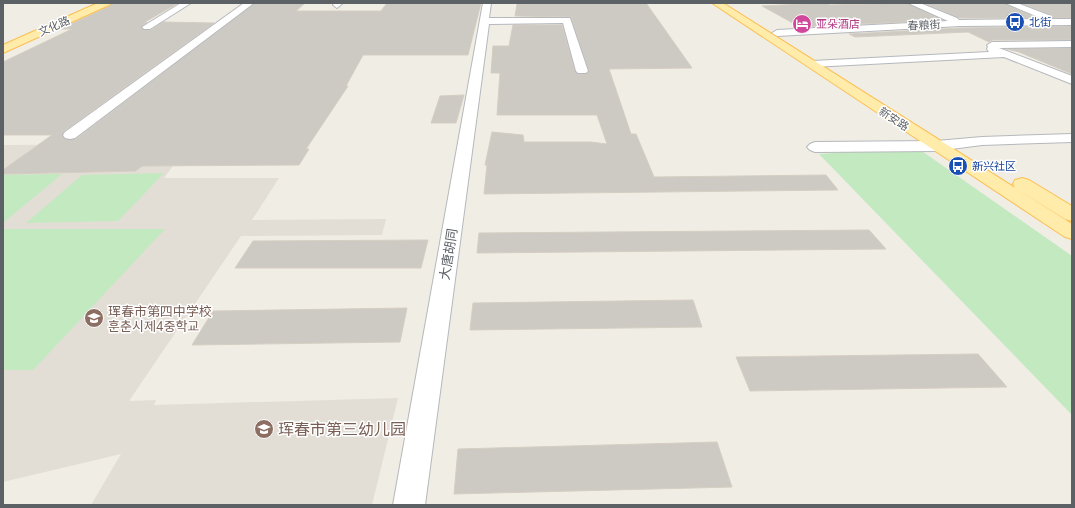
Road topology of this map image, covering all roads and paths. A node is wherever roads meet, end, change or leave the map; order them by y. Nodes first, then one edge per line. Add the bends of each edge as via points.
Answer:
1 (94, 3) edge
2 (106, 3) edge
3 (188, 3) edge
4 (250, 3) edge
5 (717, 3) edge
6 (728, 3) edge
7 (912, 3) edge
8 (1009, 3) edge
9 (486, 12) edge
10 (1059, 22) junction
11 (1072, 22) edge
12 (960, 23) junction
13 (147, 27) dead end
14 (777, 33) junction
15 (3, 43) edge
16 (1072, 44) edge
17 (3, 49) edge
18 (1005, 54) junction
19 (828, 63) junction
20 (812, 64) junction
21 (582, 71) dead end
22 (1072, 80) edge
23 (70, 135) dead end
24 (1072, 138) edge
25 (958, 143) junction
26 (936, 146) junction
27 (815, 147) dead end
28 (1072, 215) edge
29 (1072, 233) edge
30 (409, 505) edge

1 - 15 main road, 文化路
2 - 17 main road, 文化路
3 - 13 street
4 - 23 street
5 - 20 main road, 新安路
6 - 14 main road, 新安路
7 - 12 street
8 - 10 street
9 - 21 street via 567,20
9 - 30 street, 大唐胡同
10 - 11 street, 春粮街
10 - 12 street, 春粮街
12 - 14 street, 春粮街
14 - 19 main road, 新安路
16 - 18 street via 981,45
18 - 19 street
18 - 22 street
19 - 20 street
19 - 25 main road, 新安路
20 - 26 main road, 新安路
24 - 25 street
25 - 26 street
25 - 28 main road, 新安路
26 - 27 street
26 - 29 main road, 新安路

